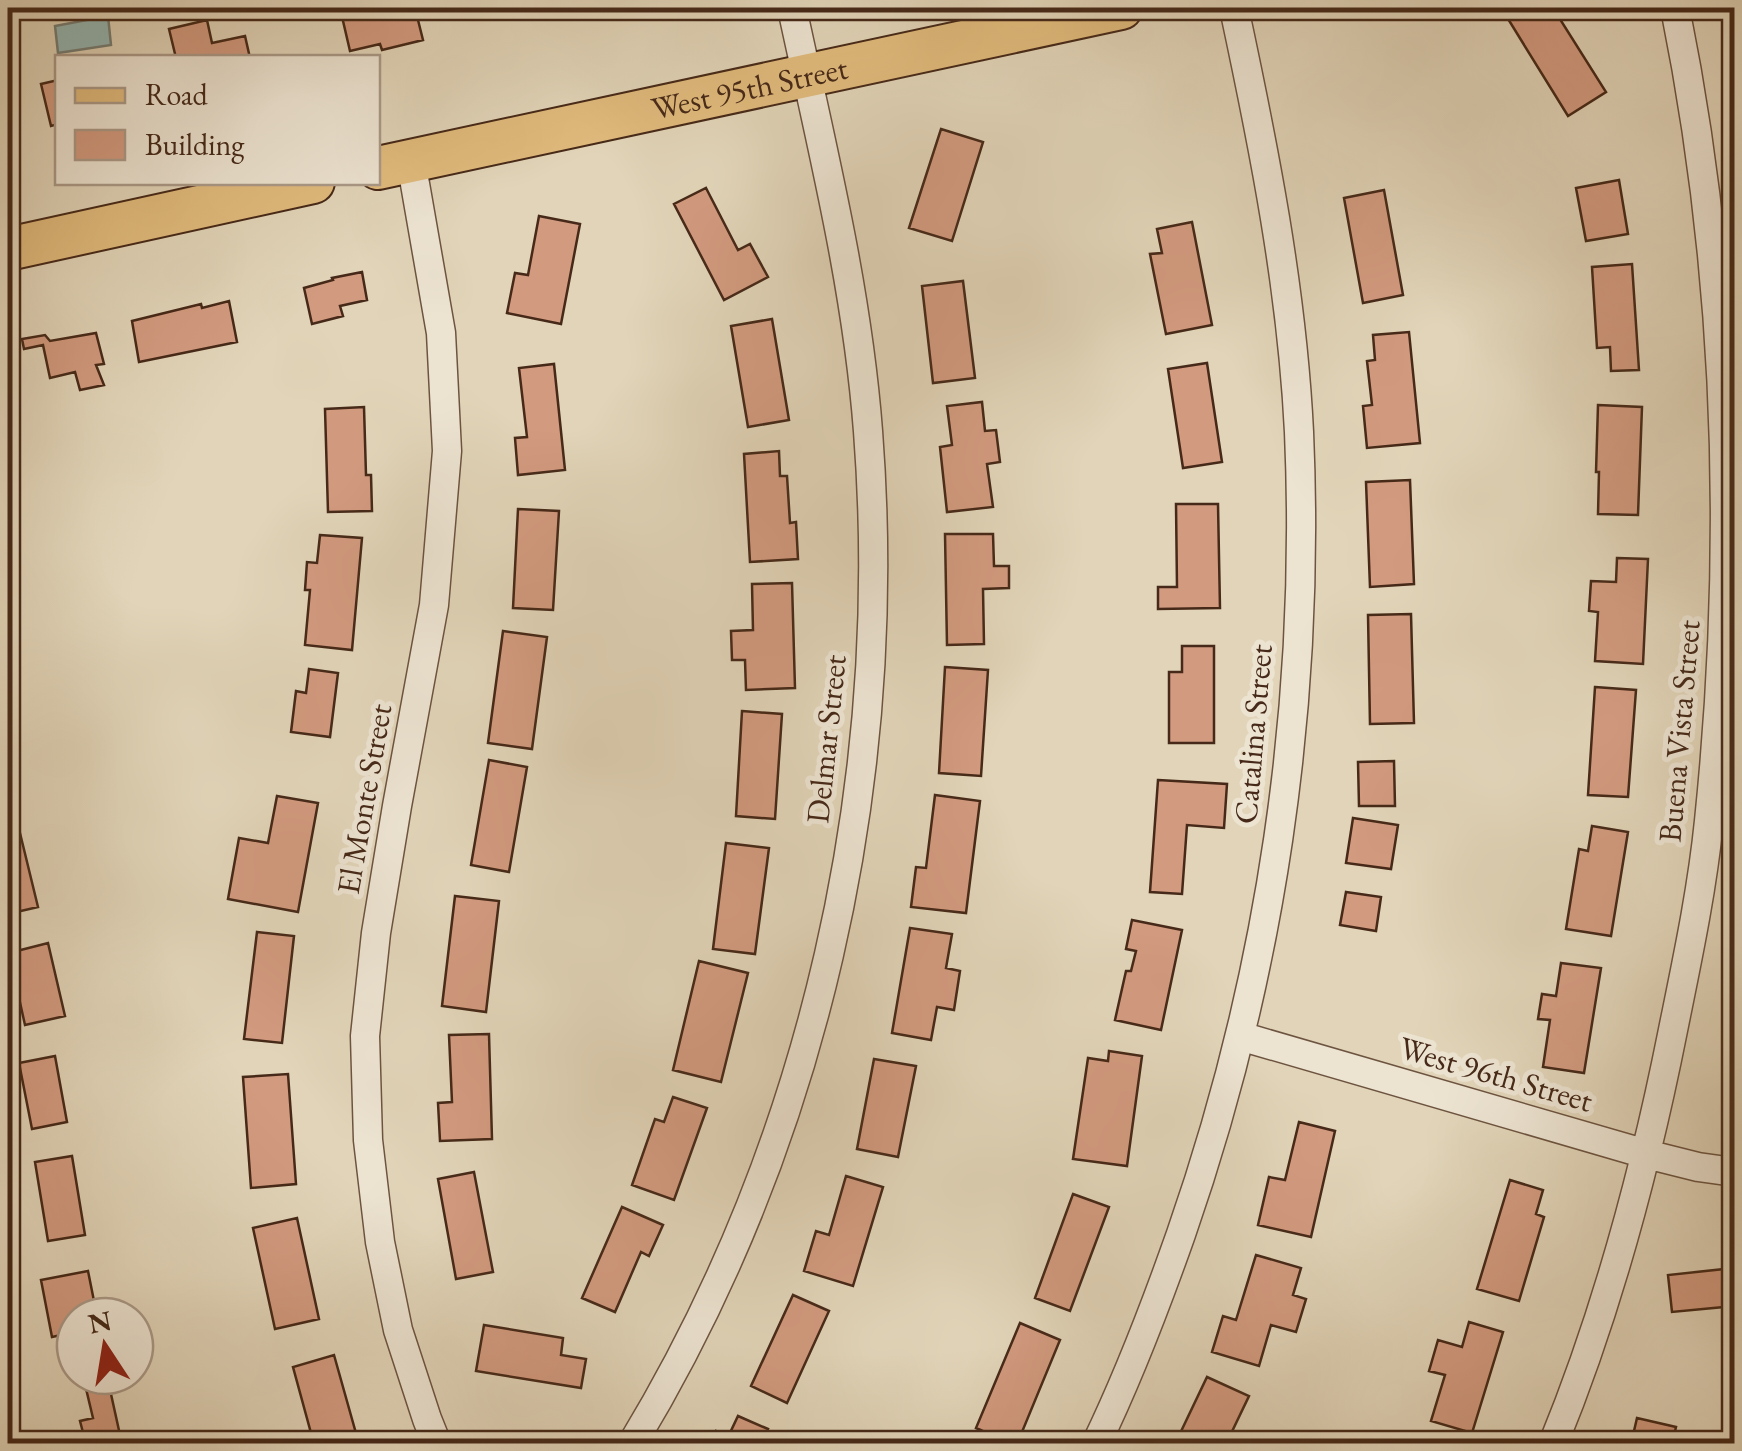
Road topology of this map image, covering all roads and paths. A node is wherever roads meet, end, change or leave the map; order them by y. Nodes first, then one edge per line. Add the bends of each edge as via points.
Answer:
1 (792, 8) edge
2 (1121, 8) edge
3 (1234, 8) edge
4 (1675, 8) edge
5 (806, 75) junction
6 (394, 165) edge
7 (299, 185) edge
8 (8, 249) edge
9 (1728, 658) edge
10 (1240, 1036) junction
11 (1646, 1154) junction
12 (1734, 1172) edge
13 (437, 1444) edge
14 (632, 1444) edge
15 (1096, 1444) edge
16 (1553, 1444) edge

1 - 5 street, Delmar Street
2 - 5 main road, West 95th Street
3 - 10 street, Catalina Street via 1287,298 1299,430 1301,569 1282,826
4 - 9 street, Buena Vista Street via 1712,248 1726,473
5 - 6 main road, West 95th Street
5 - 14 street, Delmar Street via 842,238 868,431 874,584 860,788 812,1029 768,1159 719,1281
6 - 13 street, El Monte Street via 442,333 447,451 434,606 376,934 365,1036 368,1140 398,1330
7 - 8 main road
9 - 11 street, Buena Vista Street via 1694,927
10 - 11 street, West 96th Street
10 - 15 street, Catalina Street via 1160,1294
11 - 12 street, West 96th Street
11 - 16 street, Buena Vista Street via 1606,1297

